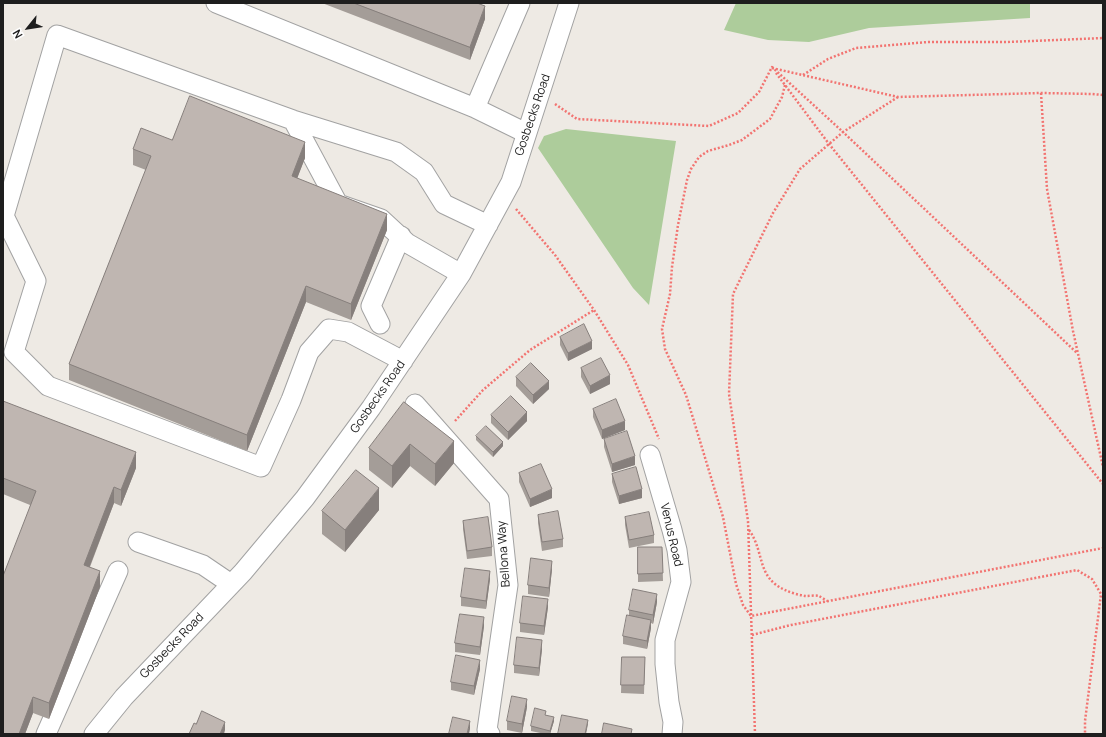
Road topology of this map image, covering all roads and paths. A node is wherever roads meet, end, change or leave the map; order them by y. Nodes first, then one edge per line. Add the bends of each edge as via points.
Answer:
1 (216, 3) edge
2 (520, 3) edge
3 (569, 3) edge
4 (1103, 38) edge
5 (772, 68) junction
6 (803, 75) junction
7 (785, 85) junction
8 (1041, 93) junction
9 (540, 94) junction
10 (1103, 95) edge
11 (898, 97) junction
12 (476, 108) junction
13 (294, 120) junction
14 (843, 132) junction
15 (526, 133) junction
16 (830, 144) junction
17 (501, 201) junction
18 (488, 225) junction
19 (401, 236) junction
20 (462, 274) junction
21 (594, 310) junction
22 (380, 324) dead end
23 (1078, 353) junction
24 (403, 361) junction
25 (415, 404) dead end
26 (441, 434) junction
27 (650, 456) joint
28 (1103, 467) edge
29 (1103, 484) edge
30 (749, 530) junction
31 (138, 542) dead end
32 (1103, 548) edge
33 (118, 571) dead end
34 (231, 584) junction
35 (828, 601) junction
36 (752, 616) junction
37 (752, 635) junction
38 (46, 734) edge
39 (94, 734) edge
40 (490, 734) edge
41 (672, 734) edge
42 (755, 734) edge
43 (1085, 734) edge

1 - 12 street
2 - 12 street
3 - 9 street, Gosbecks Road
4 - 6 path via 928,42 856,48 828,59
5 - 6 path
5 - 7 path
5 - 9 path via 759,92 738,114 709,126 577,119
5 - 14 path
6 - 11 path
7 - 16 path
7 - 36 path via 782,97 770,119 742,140 708,151 699,157 691,169 678,225 670,294 662,329 665,350 686,395 723,517 736,584 743,605
8 - 10 path
8 - 11 path
8 - 23 path via 1047,189
9 - 15 street, Gosbecks Road
11 - 14 path
12 - 15 street
13 - 18 street via 396,152 424,172 444,204
13 - 19 street via 338,204 381,219
13 - 24 street via 57,35 4,216 36,281 14,352 48,386 261,467 309,352 329,329 348,332
14 - 16 path
14 - 23 path
15 - 17 street, Gosbecks Road via 511,182
16 - 29 path
16 - 30 path via 800,169 773,213 732,294 729,394
17 - 18 street, Gosbecks Road
17 - 21 path via 516,208 522,215 555,255
18 - 20 street, Gosbecks Road
19 - 20 street via 407,243
19 - 22 street via 371,306
20 - 24 street, Gosbecks Road
21 - 26 path via 530,350 484,390
21 - 27 path via 628,365 659,438
23 - 28 path
24 - 34 street, Gosbecks Road via 372,408 305,498
25 - 26 street, Bellona Way
26 - 40 street, Bellona Way via 499,499 508,585 486,730
27 - 41 street, Venus Road via 677,550 681,582 665,640
30 - 35 path via 756,540 767,577 776,586 804,596 819,596
30 - 36 path
31 - 34 street via 203,565
32 - 35 path
33 - 38 street
34 - 39 street, Gosbecks Road via 129,691
35 - 36 path
36 - 37 path
37 - 42 path
37 - 43 path via 791,624 1077,570 1092,579 1102,594

